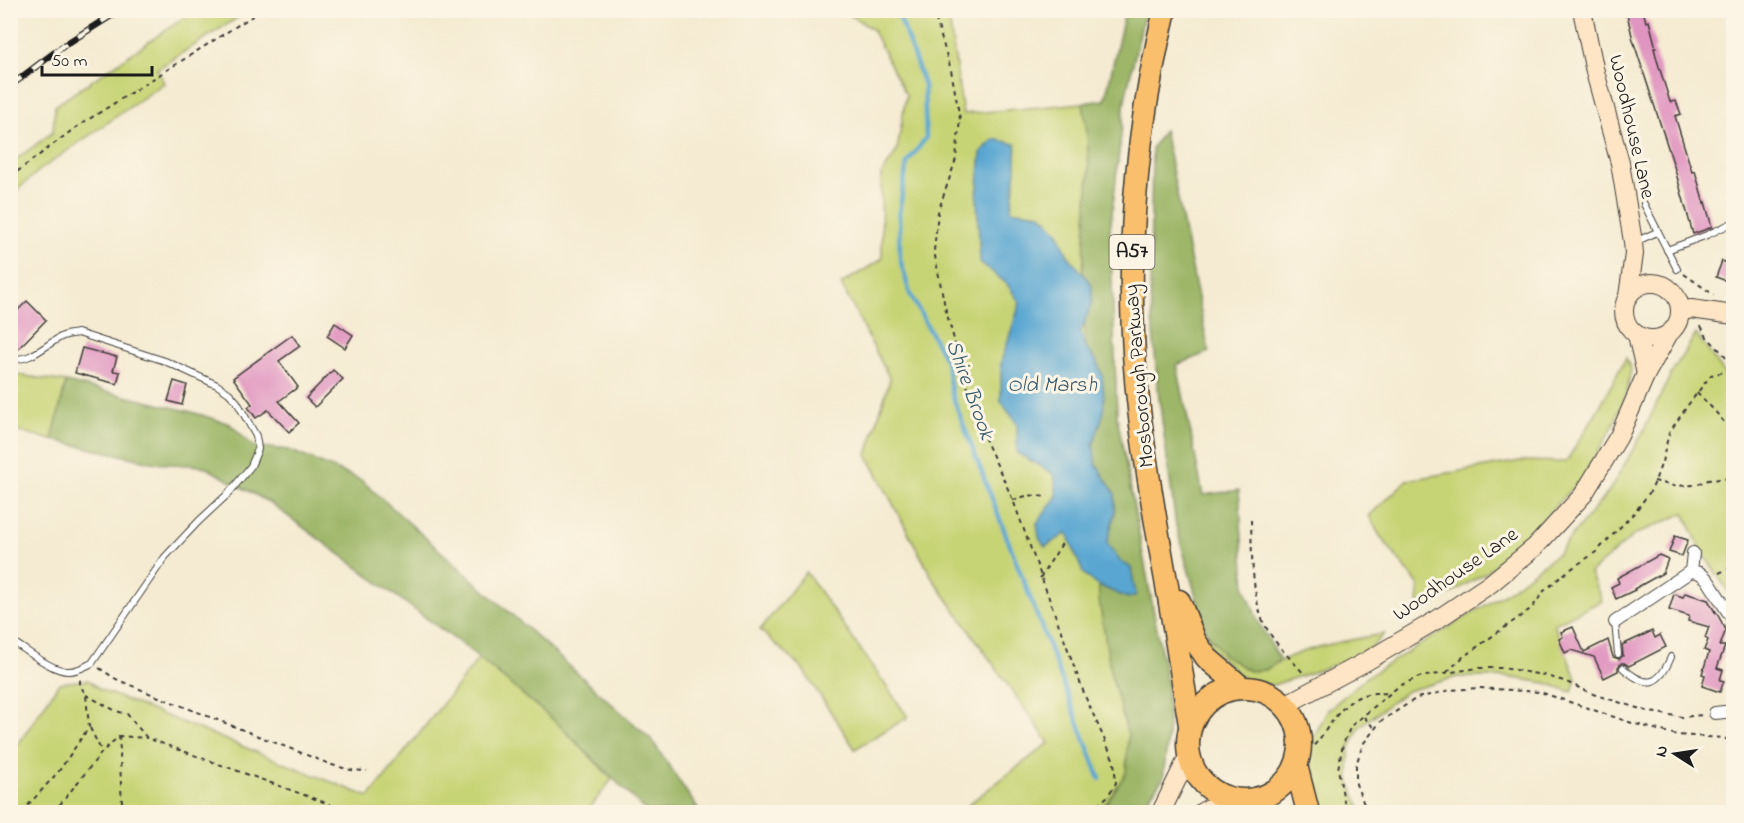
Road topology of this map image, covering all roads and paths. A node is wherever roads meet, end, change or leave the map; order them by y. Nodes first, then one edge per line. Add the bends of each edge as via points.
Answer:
1 (16, 10) edge
2 (262, 10) edge
3 (933, 10) edge
4 (1165, 10) edge
5 (1582, 10) edge
6 (10, 18) edge
7 (10, 177) edge
8 (1644, 204) dead end
9 (1734, 222) edge
10 (1657, 232) junction
11 (1634, 248) junction
12 (1667, 250) junction
13 (1677, 269) joint
14 (1651, 283) junction
15 (1628, 296) junction
16 (1717, 297) dead end
17 (1685, 311) junction
18 (1734, 315) edge
19 (1637, 335) junction
20 (1668, 335) junction
21 (10, 357) edge
22 (1734, 365) edge
23 (1734, 370) edge
24 (1646, 374) junction
25 (1697, 392) junction
26 (1734, 445) edge
27 (1733, 476) edge
28 (1654, 482) junction
29 (1047, 497) dead end
30 (1013, 500) junction
31 (1251, 520) dead end
32 (1734, 537) edge
33 (1063, 542) dead end
34 (1693, 553) dead end
35 (1734, 559) edge
36 (1163, 564) junction
37 (1691, 571) junction
38 (1041, 578) junction
39 (1707, 579) junction
40 (1734, 621) edge
41 (1615, 622) joint
42 (10, 640) edge
43 (1618, 654) dead end
44 (1671, 657) dead end
45 (92, 663) junction
46 (1623, 668) dead end
47 (79, 670) junction
48 (1447, 672) junction
49 (1241, 687) junction
50 (1317, 688) junction
51 (1390, 693) junction
52 (86, 695) junction
53 (1285, 705) junction
54 (1734, 711) edge
55 (1715, 713) joint
56 (1363, 717) junction
57 (1190, 725) junction
58 (89, 727) junction
59 (1374, 728) junction
60 (119, 736) junction
61 (147, 738) junction
62 (1734, 738) edge
63 (1731, 742) junction
64 (102, 752) junction
65 (1188, 757) junction
66 (1297, 763) junction
67 (367, 771) dead end
68 (1734, 771) edge
69 (1242, 804) edge
70 (22, 813) edge
71 (54, 813) edge
72 (123, 813) edge
73 (333, 813) edge
74 (350, 813) edge
75 (386, 813) edge
76 (1088, 813) edge
77 (1161, 813) edge
78 (1202, 813) edge
79 (1308, 813) edge
80 (1346, 813) edge
81 (1367, 813) edge

1 - 6 path
2 - 7 path via 75,128
3 - 30 path via 951,70 960,119 956,159 939,212 934,251 965,379 986,441
4 - 36 highway, Mosborough Parkway / A57 via 1141,132 1132,263 1140,416
5 - 11 street, Woodhouse Lane via 1620,163
8 - 10 lane
9 - 12 lane
10 - 11 lane
10 - 12 lane
11 - 14 street, Woodhouse Lane
11 - 15 street, Woodhouse Lane
12 - 13 lane
13 - 16 path
14 - 15 street via 1643,284
14 - 17 street via 1668,288
15 - 19 street via 1626,319
17 - 18 street
17 - 20 street
17 - 22 path
19 - 20 street via 1651,339
19 - 24 street
20 - 24 street, Woodhouse Lane
21 - 45 lane via 21,360 65,335 78,333 125,347 165,361 229,393 256,436 258,449 251,466 165,557
23 - 25 path via 1711,375
24 - 50 street, Woodhouse Lane via 1619,436 1583,495 1535,548 1438,619
25 - 26 path via 1721,417
25 - 28 path via 1669,434
27 - 28 path via 1695,485
27 - 32 path
28 - 48 path via 1635,512 1596,552 1544,591 1532,608
29 - 30 path via 1029,495
30 - 38 path
31 - 50 path via 1253,576 1266,628
33 - 38 path
34 - 37 street
35 - 39 path via 1728,569
36 - 49 highway, Mosborough Parkway / A57 via 1195,641 1207,658
36 - 57 highway, Mosborough Parkway / A57
37 - 39 street
37 - 41 street
38 - 76 path via 1114,761 1116,783
39 - 40 street
41 - 43 lane
42 - 47 lane via 54,667 67,672
44 - 46 lane via 1662,676 1654,681 1634,678
45 - 47 lane
45 - 67 path via 116,679 332,765
47 - 52 path via 80,685
48 - 51 path via 1419,677
48 - 55 path via 1503,668 1544,675 1654,713 1682,717
49 - 53 highway via 1260,690
49 - 57 highway via 1212,697
50 - 53 street, Woodhouse Lane
51 - 56 path
51 - 66 path via 1367,694 1345,705
52 - 58 path
52 - 61 path via 127,714
53 - 66 highway via 1297,724
54 - 55 street
56 - 59 path
56 - 80 path via 1351,726 1338,769
57 - 65 highway
58 - 64 path
58 - 70 path via 59,771
59 - 63 path via 1417,698 1451,690 1488,688 1540,692 1677,735 1724,738
59 - 81 path via 1356,765 1356,784
60 - 61 path
60 - 64 path
60 - 72 path
61 - 73 path via 329,804
62 - 63 path
63 - 68 path
64 - 71 path
65 - 69 highway via 1204,784
65 - 77 street
66 - 69 highway via 1286,782 1271,794
66 - 79 highway
69 - 78 street
74 - 75 path via 368,807

